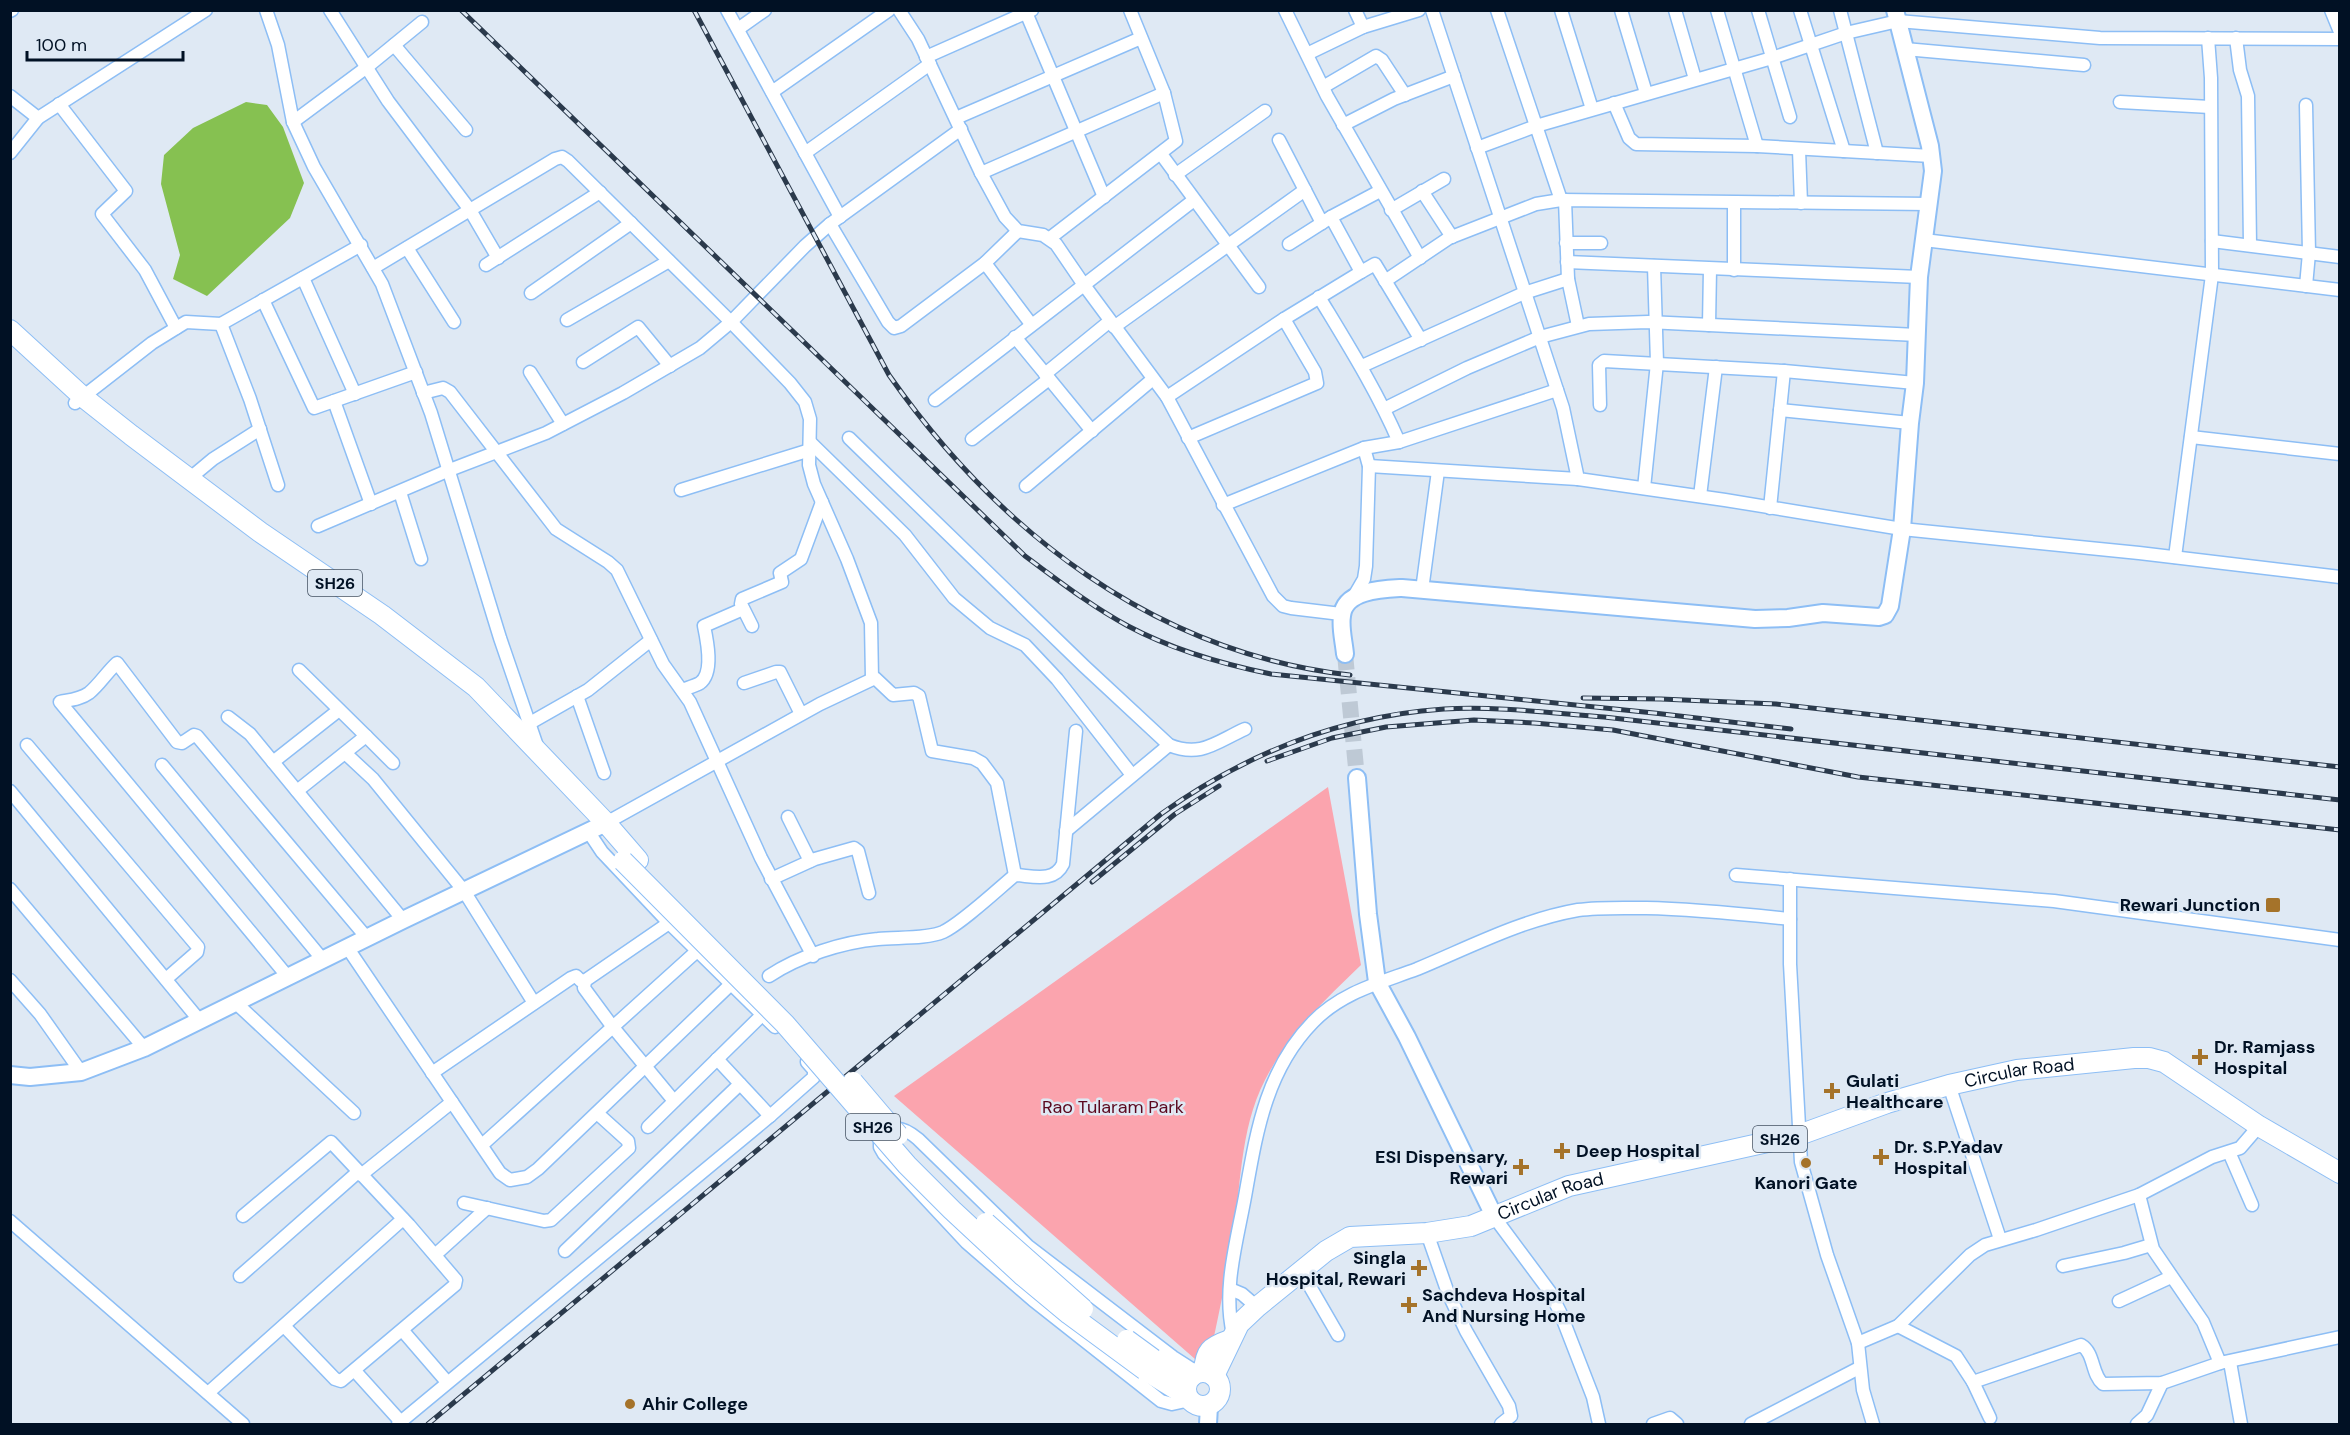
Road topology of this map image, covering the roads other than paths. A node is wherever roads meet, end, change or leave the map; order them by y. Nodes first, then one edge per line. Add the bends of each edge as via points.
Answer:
1 (206, 10) edge
2 (266, 10) edge
3 (330, 10) edge
4 (728, 10) edge
5 (765, 10) edge
6 (889, 10) edge
7 (899, 10) edge
8 (1130, 10) edge
9 (1285, 10) edge
10 (1355, 10) edge
11 (1419, 10) edge
12 (1432, 10) edge
13 (1497, 10) edge
14 (1561, 10) edge
15 (1621, 10) edge
16 (1675, 10) edge
17 (1717, 10) edge
18 (1758, 10) edge
19 (1800, 10) edge
20 (1840, 10) edge
21 (2331, 10) edge
22 (1027, 11) edge
23 (1896, 16) edge
24 (422, 22) dead end
25 (1363, 27) junction
26 (738, 29) junction
27 (1846, 33) junction
28 (2340, 33) edge
29 (1141, 38) junction
30 (2208, 38) junction
31 (2236, 38) junction
32 (2340, 39) edge
33 (394, 45) junction
34 (1811, 46) junction
35 (1905, 49) junction
36 (1307, 54) junction
37 (1772, 58) junction
38 (928, 61) junction
39 (2084, 65) dead end
40 (367, 67) junction
41 (1733, 68) junction
42 (1054, 75) junction
43 (1454, 76) junction
44 (1695, 79) junction
45 (1323, 87) junction
46 (772, 92) junction
47 (1164, 93) junction
48 (1646, 93) junction
49 (1405, 95) junction
50 (10, 96) edge
51 (2120, 102) dead end
52 (1614, 103) junction
53 (59, 104) junction
54 (2306, 105) dead end
55 (2210, 107) junction
56 (1592, 109) junction
57 (1265, 111) dead end
58 (1790, 117) dead end
59 (38, 118) junction
60 (293, 122) junction
61 (958, 124) junction
62 (1343, 125) junction
63 (1536, 126) junction
64 (466, 130) dead end
65 (1077, 130) junction
66 (1279, 140) dead end
67 (1757, 146) junction
68 (1477, 148) junction
69 (1799, 150) junction
70 (1844, 151) junction
71 (10, 153) edge
72 (805, 153) junction
73 (1877, 153) junction
74 (1161, 154) junction
75 (1931, 156) junction
76 (981, 173) junction
77 (1175, 175) junction
78 (1444, 178) dead end
79 (1305, 190) junction
80 (1380, 191) junction
81 (1422, 191) junction
82 (600, 192) junction
83 (1104, 197) junction
84 (1194, 200) junction
85 (1563, 200) junction
86 (1734, 203) junction
87 (1801, 203) junction
88 (1929, 204) junction
89 (470, 210) junction
90 (1391, 210) junction
91 (1500, 218) junction
92 (1327, 220) junction
93 (835, 221) junction
94 (632, 223) junction
95 (1018, 231) junction
96 (1452, 237) junction
97 (1050, 238) junction
98 (1924, 240) junction
99 (2212, 242) junction
100 (1566, 243) junction
101 (1601, 243) dead end
102 (1227, 244) junction
103 (1289, 244) dead end
104 (361, 245) junction
105 (2250, 245) junction
106 (407, 248) junction
107 (2309, 253) junction
108 (2340, 257) edge
109 (498, 258) junction
110 (1419, 258) junction
111 (669, 261) junction
112 (1567, 262) junction
113 (985, 263) junction
114 (486, 266) dead end
115 (1654, 267) junction
116 (374, 268) junction
117 (1710, 268) junction
118 (1734, 270) junction
119 (1361, 272) junction
120 (2212, 275) junction
121 (1919, 277) junction
122 (303, 278) junction
123 (1568, 279) junction
124 (1385, 281) junction
125 (1084, 285) junction
126 (2306, 286) junction
127 (1259, 287) dead end
128 (2340, 290) edge
129 (531, 293) dead end
130 (1524, 293) junction
131 (1319, 297) junction
132 (263, 300) junction
133 (1284, 319) junction
134 (567, 320) dead end
135 (454, 322) dead end
136 (731, 322) junction
137 (1657, 322) junction
138 (221, 324) junction
139 (1031, 324) junction
140 (1112, 324) junction
141 (1709, 325) junction
142 (1578, 326) junction
143 (176, 328) junction
144 (10, 330) edge
145 (1917, 335) junction
146 (1015, 337) junction
147 (1540, 337) junction
148 (1421, 340) junction
149 (10, 345) edge
150 (583, 362) dead end
151 (1657, 363) junction
152 (670, 366) junction
153 (1362, 366) junction
154 (1716, 367) junction
155 (1784, 371) junction
156 (416, 372) junction
157 (530, 372) dead end
158 (1047, 376) junction
159 (1153, 379) junction
160 (1915, 383) junction
161 (1557, 390) junction
162 (423, 393) junction
163 (355, 394) junction
164 (1167, 397) junction
165 (79, 400) junction
166 (935, 400) dead end
167 (334, 401) junction
168 (1600, 405) dead end
169 (1384, 409) junction
170 (1780, 410) junction
171 (1910, 423) junction
172 (563, 424) junction
173 (260, 429) junction
174 (1092, 431) junction
175 (2191, 437) junction
176 (849, 438) dead end
177 (1188, 438) junction
178 (972, 439) dead end
179 (1399, 442) junction
180 (810, 446) junction
181 (1364, 448) junction
182 (496, 452) junction
183 (2340, 454) edge
184 (1369, 466) junction
185 (447, 471) junction
186 (1438, 471) junction
187 (189, 479) junction
188 (1578, 479) junction
189 (278, 485) dead end
190 (1026, 486) dead end
191 (1644, 488) junction
192 (681, 490) dead end
193 (400, 492) junction
194 (1700, 496) junction
195 (822, 502) junction
196 (371, 504) junction
197 (1223, 505) junction
198 (1770, 508) junction
199 (318, 526) dead end
200 (1902, 529) junction
201 (2175, 557) junction
202 (421, 559) dead end
203 (2340, 577) edge
204 (1422, 590) junction
205 (1353, 598) junction
206 (743, 609) junction
207 (1341, 614) junction
208 (752, 626) dead end
209 (651, 640) junction
210 (1345, 654) tunnel mouth
211 (298, 670) dead end
212 (872, 679) junction
213 (744, 683) dead end
214 (682, 690) junction
215 (577, 696) junction
216 (339, 710) junction
217 (801, 714) junction
218 (228, 717) dead end
219 (530, 723) junction
220 (1245, 729) dead end
221 (1076, 730) dead end
222 (366, 736) junction
223 (1169, 744) junction
224 (27, 745) dead end
225 (345, 753) junction
226 (540, 753) junction
227 (716, 760) junction
228 (273, 762) junction
229 (393, 763) dead end
230 (162, 765) dead end
231 (604, 774) dead end
232 (547, 775) junction
233 (1132, 775) junction
234 (1356, 778) tunnel mouth
235 (10, 791) edge
236 (297, 791) junction
237 (788, 817) dead end
238 (596, 827) junction
239 (1066, 831) junction
240 (810, 861) junction
241 (1015, 875) junction
242 (1736, 875) dead end
243 (771, 879) junction
244 (1790, 879) junction
245 (10, 890) edge
246 (464, 891) junction
247 (869, 893) dead end
248 (1790, 919) junction
249 (403, 920) junction
250 (669, 923) junction
251 (367, 938) junction
252 (2340, 940) edge
253 (348, 947) junction
254 (697, 951) junction
255 (813, 956) junction
256 (323, 960) junction
257 (770, 976) dead end
258 (288, 977) junction
259 (166, 979) junction
260 (10, 980) edge
261 (585, 981) junction
262 (1377, 982) junction
263 (731, 984) junction
264 (236, 1002) junction
265 (534, 1003) junction
266 (762, 1015) junction
267 (200, 1021) junction
268 (612, 1026) junction
269 (144, 1048) junction
270 (717, 1059) junction
271 (645, 1068) junction
272 (81, 1072) junction
273 (432, 1073) junction
274 (10, 1075) edge
275 (740, 1084) junction
276 (1949, 1085) junction
277 (674, 1101) junction
278 (452, 1102) junction
279 (354, 1113) dead end
280 (597, 1113) junction
281 (770, 1116) junction
282 (2259, 1126) junction
283 (648, 1127) dead end
284 (1800, 1135) junction
285 (482, 1145) junction
286 (2229, 1152) junction
287 (359, 1173) junction
288 (2340, 1173) edge
289 (2139, 1195) junction
290 (464, 1203) dead end
291 (2252, 1205) dead end
292 (487, 1208) junction
293 (243, 1216) dead end
294 (1495, 1218) junction
295 (403, 1219) junction
296 (10, 1221) edge
297 (1426, 1233) junction
298 (2000, 1239) junction
299 (2151, 1245) junction
300 (565, 1251) dead end
301 (435, 1255) junction
302 (2063, 1266) dead end
303 (1301, 1271) junction
304 (240, 1276) dead end
305 (2171, 1277) junction
306 (1230, 1289) junction
307 (2119, 1301) dead end
308 (1257, 1307) junction
309 (284, 1326) junction
310 (1898, 1326) junction
311 (403, 1331) junction
312 (1338, 1335) dead end
313 (2340, 1336) edge
314 (1232, 1337) junction
315 (1858, 1343) junction
316 (2225, 1363) junction
317 (1859, 1368) junction
318 (355, 1371) junction
319 (447, 1382) junction
320 (1973, 1382) junction
321 (2162, 1383) junction
322 (208, 1393) junction
323 (1200, 1396) edge
324 (1990, 1418) dead end
325 (400, 1423) edge
326 (243, 1425) edge
327 (1501, 1425) edge
328 (1599, 1425) edge
329 (1653, 1425) edge
330 (1677, 1425) edge
331 (1751, 1425) edge
332 (1873, 1425) edge
333 (2137, 1425) edge
334 (2241, 1425) edge

1 - 53 street
2 - 60 street via 278,45
3 - 40 street
4 - 26 street
5 - 26 street
6 - 46 street
7 - 38 street
8 - 29 street
9 - 36 street
10 - 25 street
11 - 25 street
12 - 43 street
13 - 63 street
14 - 56 street
15 - 48 street
16 - 44 street
17 - 41 street
18 - 37 street
19 - 34 street
20 - 27 street
21 - 28 street
22 - 38 street
22 - 42 street
23 - 27 street
23 - 30 street via 2100,38
23 - 35 street
24 - 33 street
25 - 36 street
26 - 46 street
27 - 34 street
27 - 73 street
29 - 42 street
29 - 47 street
30 - 31 street
30 - 55 street
31 - 32 street
31 - 105 street via 2248,96
33 - 40 street
33 - 64 street
34 - 37 street
34 - 70 street
35 - 39 street
35 - 75 street
36 - 45 street
37 - 41 street
37 - 58 street
38 - 61 street
38 - 72 street
40 - 60 street
40 - 89 street
41 - 44 street
41 - 67 street
42 - 61 street
42 - 65 street
43 - 49 street
43 - 68 street
44 - 48 street
45 - 49 street via 1376,56
45 - 62 street
46 - 72 street
47 - 65 street
47 - 74 street via 1176,141
48 - 52 street
49 - 62 street
50 - 59 street
51 - 55 street
52 - 56 street
52 - 67 street via 1629,138 1636,144
53 - 59 street
53 - 143 street via 126,191 102,214 145,270
54 - 107 street
55 - 99 street
56 - 63 street
57 - 77 street
59 - 71 street
60 - 104 street via 314,167
61 - 76 street
61 - 93 street
62 - 80 street
63 - 68 street
63 - 85 street
65 - 76 street
65 - 83 street
66 - 79 street
67 - 69 street
68 - 91 street
69 - 70 street
69 - 87 street
70 - 73 street
72 - 93 street
73 - 75 street
74 - 77 street
74 - 83 street
75 - 88 street
76 - 95 street via 1005,217
77 - 84 street
78 - 81 street
79 - 92 street
79 - 102 street
80 - 90 street
80 - 92 street
81 - 90 street
81 - 96 street
82 - 89 street via 562,158
82 - 94 street
82 - 109 street
83 - 97 street
84 - 102 street
84 - 125 street
85 - 86 street
85 - 91 street via 1536,204
85 - 100 street
86 - 87 street
86 - 118 street
87 - 88 street
88 - 98 street
89 - 106 street
89 - 109 street
90 - 110 street
91 - 96 street
91 - 130 street
92 - 103 street
92 - 119 street
93 - 113 street via 894,328
93 - 136 street
94 - 111 street
94 - 129 street
95 - 97 street
95 - 113 street
96 - 110 street
97 - 125 street
98 - 120 street
98 - 121 street
99 - 105 street
99 - 120 street
100 - 101 street
100 - 112 street
102 - 127 street
102 - 140 street
104 - 116 street
104 - 122 street
105 - 107 street
106 - 116 street
106 - 135 street
107 - 108 street
107 - 126 street
109 - 114 street
110 - 124 street
111 - 134 street
111 - 136 street
112 - 115 street
112 - 123 street
113 - 139 street
115 - 117 street
115 - 137 street
116 - 156 street
117 - 118 street
117 - 141 street
118 - 121 street
119 - 124 street via 1375,264
119 - 131 street
120 - 126 street
120 - 175 street
121 - 145 street
122 - 132 street
122 - 163 street
123 - 130 street
123 - 142 street
124 - 148 street
125 - 139 street
125 - 140 street
126 - 128 street
130 - 147 street
130 - 148 street
131 - 133 street
131 - 153 street
132 - 138 street
132 - 167 street via 313,406
133 - 164 street
133 - 177 street via 1315,372 1317,383
136 - 152 street
136 - 180 street via 805,402 810,419
137 - 141 street
137 - 142 street
137 - 151 street
138 - 143 street via 186,322
138 - 173 street
139 - 146 street
140 - 158 street
140 - 159 street
141 - 145 street
142 - 147 street
143 - 165 street
144 - 165 main road, SH26
145 - 160 street
146 - 158 street
146 - 166 street
147 - 161 street
147 - 169 street
148 - 153 street
149 - 165 main road, SH26
150 - 152 street via 638,327
151 - 154 street
151 - 168 street via 1601,363
151 - 191 street
152 - 172 street
153 - 169 street
154 - 155 street
154 - 194 street
155 - 160 street
155 - 170 street
156 - 162 street
156 - 163 street
157 - 172 street
158 - 174 street
158 - 178 street
159 - 164 street
159 - 174 street
160 - 171 street
161 - 179 street
161 - 188 street
162 - 182 street via 443,388 450,392
162 - 185 street
163 - 167 street
164 - 177 street
165 - 187 main road, SH26
165 - 232 main road, SH26 via 129,448 467,693 498,720
167 - 196 street
169 - 179 street
170 - 171 street
170 - 198 street
171 - 200 street
172 - 182 street
173 - 187 street
173 - 189 street
174 - 190 street
175 - 183 street
175 - 201 street
176 - 223 street
177 - 197 street
179 - 181 street
180 - 192 street
180 - 195 street via 809,465
180 - 233 street via 905,535 954,598 990,628 1025,645 1057,679
181 - 184 street
181 - 197 street
182 - 185 street
182 - 209 street via 556,529 613,565
184 - 186 street
184 - 205 street via 1366,566 1364,579
185 - 193 street
185 - 219 street
186 - 188 street
186 - 204 street
187 - 226 main road, SH26 via 382,615 476,687
188 - 191 street
191 - 194 street
193 - 196 street
193 - 202 street
194 - 198 street
195 - 206 street via 799,562 782,571 780,584 744,597
195 - 212 street via 871,623
196 - 199 street
197 - 207 street via 1278,602 1291,608
198 - 200 street
200 - 201 street
200 - 204 street via 1890,606 1879,617 1829,613 1755,619
201 - 203 street
204 - 205 street via 1385,589
205 - 207 street
206 - 208 street
206 - 214 street via 704,626 709,651 706,675 702,682
207 - 210 street
209 - 214 street
209 - 215 street
211 - 216 street
212 - 217 street
212 - 241 street via 878,679 893,695 918,694 932,751 973,758 997,783
213 - 217 street via 780,672
214 - 227 street
215 - 219 street
215 - 231 street
216 - 222 street
216 - 228 street
217 - 227 street
218 - 228 street via 250,734
219 - 226 street
220 - 223 street via 1196,751 1184,751
221 - 239 street
222 - 225 street
222 - 229 street
223 - 233 street
224 - 259 street via 198,947
225 - 236 street
225 - 246 street via 373,779
226 - 232 street
226 - 238 main road, SH26
227 - 238 street
227 - 243 street
228 - 236 street
230 - 256 street
232 - 238 main road, SH26
233 - 239 street
234 - 262 street
235 - 259 street
236 - 249 street
237 - 240 street
238 - 246 street
238 - 250 street via 602,852
238 - 323 main road, SH26, bridge via 785,1024 907,1165 952,1210 1046,1295 1149,1364 1160,1381
239 - 241 street via 1063,864 1056,874
240 - 243 street
240 - 247 street via 856,849
241 - 255 street via 944,932 853,942
242 - 244 street
243 - 255 street
244 - 248 street
244 - 252 street via 2054,901
245 - 269 street
246 - 249 street
246 - 265 street
248 - 262 street via 1699,909 1579,910 1497,933
248 - 284 street
249 - 251 street
250 - 254 street
250 - 261 street
251 - 253 street
251 - 258 street via 197,736 177,742 117,663 91,692 60,702
253 - 256 street
253 - 273 street
254 - 263 street
254 - 268 street
255 - 257 street
256 - 258 street
258 - 264 street
259 - 267 street
260 - 272 street
261 - 265 street via 573,977
261 - 268 street via 584,988
262 - 294 street
262 - 306 street via 1340,999 1312,1022 1273,1082 1258,1124
263 - 266 street
263 - 271 street
264 - 267 street
264 - 279 street
265 - 273 street
266 - 270 street
266 - 281 street via 815,1074
267 - 269 street
268 - 271 street
268 - 285 street
269 - 272 street
270 - 275 street
270 - 277 street
271 - 277 street
271 - 280 street
272 - 274 street
273 - 278 street
275 - 281 street
275 - 300 street
276 - 282 main road, Circular Road / SH26 via 2017,1070 2149,1058 2177,1070
276 - 284 main road, Circular Road / SH26 via 1887,1102
276 - 298 street
277 - 283 street
278 - 285 street
278 - 287 street
280 - 285 street via 538,1169 519,1180 510,1180 500,1173
280 - 292 street via 628,1141 630,1148 555,1217 544,1221
281 - 319 street
282 - 286 street via 2240,1148
282 - 288 main road, Circular Road / SH26
284 - 294 main road, Circular Road / SH26 via 1594,1179
284 - 315 street via 1809,1193
286 - 289 street
286 - 291 street
287 - 293 street via 328,1142
287 - 295 street
287 - 304 street
289 - 298 street
289 - 299 street
290 - 292 street
292 - 301 street
294 - 297 main road, Circular Road / SH26
294 - 328 street via 1550,1292 1593,1396
295 - 301 street
295 - 309 street
296 - 322 street
297 - 303 main road, Circular Road / SH26 via 1350,1237
297 - 327 street via 1452,1303 1509,1406 1510,1416
298 - 310 street via 1970,1255
299 - 302 street
299 - 305 street
301 - 311 street via 456,1283
303 - 308 main road, Circular Road / SH26
303 - 312 street
305 - 307 street
305 - 316 street via 2203,1322
306 - 308 street
306 - 314 street
308 - 314 main road, Circular Road / SH26
309 - 318 street via 335,1379 341,1381
309 - 322 street
310 - 315 street
310 - 320 street via 1956,1356
311 - 318 street
311 - 319 street
313 - 316 street
314 - 323 main road, Circular Road via 1207,1354
315 - 317 street
316 - 321 street
316 - 334 street
317 - 331 street
317 - 332 street
318 - 325 street
319 - 325 street
320 - 321 street via 2081,1345 2087,1349 2103,1384
320 - 324 street
321 - 333 street via 2147,1415
322 - 326 street
323 - 323 street via 1172,1404 1161,1401 1006,1277 966,1242 884,1154 879,1140 885,1132 897,1128 913,1135 1028,1246 1173,1357
329 - 330 street via 1670,1418

